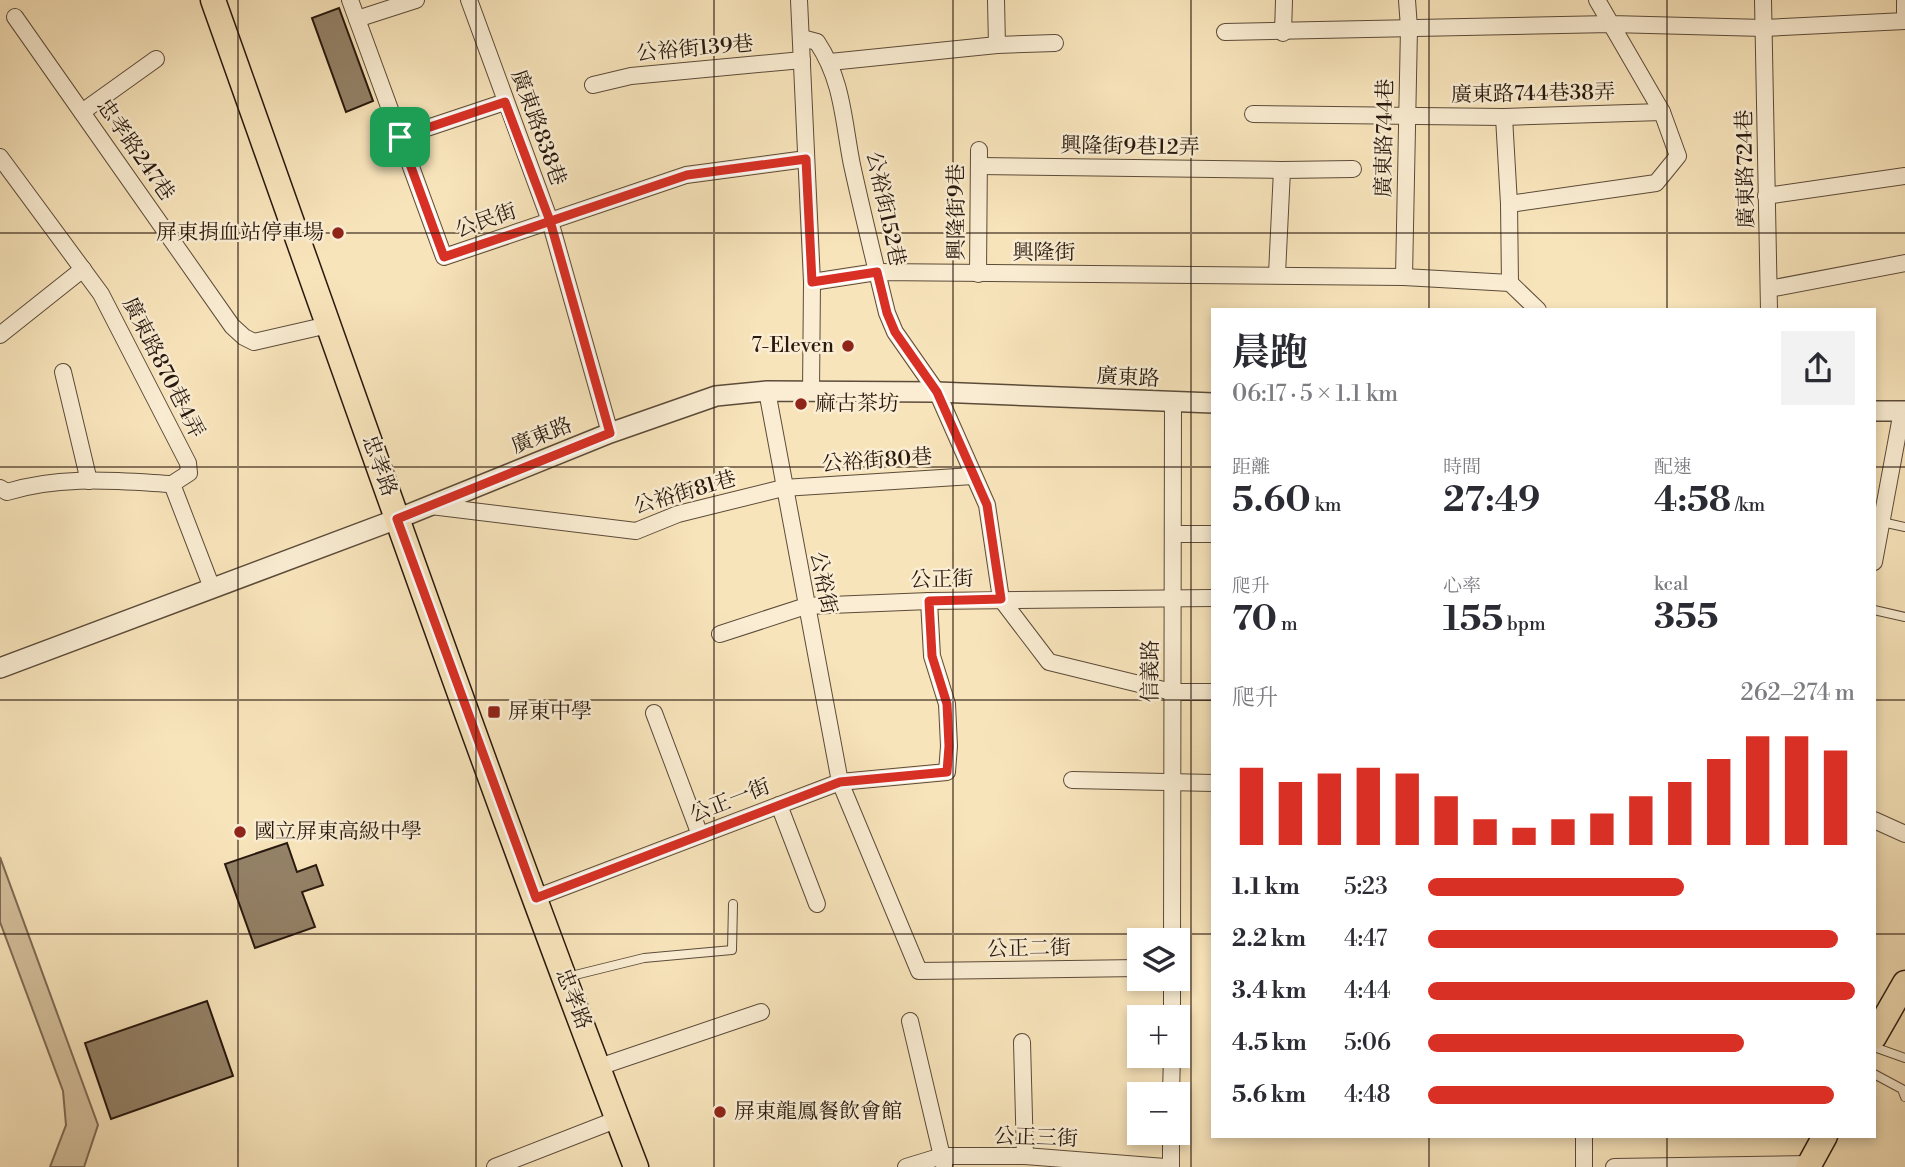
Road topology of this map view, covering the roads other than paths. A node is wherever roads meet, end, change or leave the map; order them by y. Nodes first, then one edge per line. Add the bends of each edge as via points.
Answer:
1 (213, 0) edge
2 (351, 0) edge
3 (416, 0) edge
4 (469, 0) edge
5 (799, 0) edge
6 (996, 0) edge
7 (1284, 0) edge
8 (1408, 0) edge
9 (1597, 0) edge
10 (1763, 0) edge
11 (1905, 2) edge
12 (15, 17) dead end
13 (357, 19) junction
14 (1905, 21) edge
15 (1611, 24) junction
16 (1409, 28) junction
17 (1764, 28) junction
18 (1225, 32) dead end
19 (1283, 33) junction
20 (802, 38) junction
21 (1055, 43) dead end
22 (997, 45) junction
23 (156, 59) dead end
24 (802, 60) junction
25 (830, 62) junction
26 (593, 85) dead end
27 (505, 102) junction
28 (82, 112) junction
29 (1662, 112) junction
30 (1253, 114) dead end
31 (1406, 117) junction
32 (1504, 117) junction
33 (400, 137) junction
34 (0, 157) edge
35 (979, 158) joint
36 (806, 159) junction
37 (1353, 169) dead end
38 (1282, 170) junction
39 (1905, 176) edge
40 (1766, 196) junction
41 (1510, 204) junction
42 (550, 221) junction
43 (1905, 263) edge
44 (83, 269) junction
45 (877, 272) junction
46 (978, 274) junction
47 (1278, 274) junction
48 (1404, 277) junction
49 (812, 282) junction
50 (1510, 283) junction
51 (1769, 289) junction
52 (1536, 308) edge
53 (1769, 308) edge
54 (328, 325) junction
55 (0, 335) edge
56 (63, 372) dead end
57 (767, 391) junction
58 (811, 391) junction
59 (937, 392) junction
60 (1173, 402) junction
61 (1211, 403) edge
62 (1876, 411) edge
63 (1904, 411) edge
64 (610, 433) junction
65 (972, 476) junction
66 (89, 481) junction
67 (172, 484) junction
68 (0, 488) edge
69 (783, 488) junction
70 (431, 506) junction
71 (397, 519) junction
72 (1882, 522) junction
73 (1905, 527) edge
74 (1172, 534) junction
75 (1211, 534) edge
76 (1876, 552) edge
77 (212, 588) junction
78 (1172, 597) junction
79 (1211, 598) edge
80 (1001, 599) junction
81 (929, 601) junction
82 (806, 606) junction
83 (1876, 610) edge
84 (1905, 617) edge
85 (720, 634) dead end
86 (0, 668) edge
87 (1172, 692) junction
88 (1211, 692) edge
89 (654, 713) dead end
90 (1072, 780) dead end
91 (840, 782) junction
92 (1173, 783) junction
93 (1211, 783) edge
94 (779, 805) junction
95 (1876, 821) edge
96 (1905, 834) edge
97 (700, 835) junction
98 (536, 898) junction
99 (733, 904) dead end
100 (817, 904) dead end
101 (1172, 928) edge
102 (1127, 968) edge
103 (919, 971) joint
104 (565, 978) junction
105 (1905, 983) edge
106 (761, 1012) dead end
107 (910, 1021) dead end
108 (1876, 1034) edge
109 (1022, 1042) dead end
110 (1876, 1048) edge
111 (1905, 1058) edge
112 (599, 1067) junction
113 (1876, 1075) edge
114 (1905, 1097) edge
115 (618, 1119) junction
116 (1584, 1138) edge
117 (1824, 1138) edge
118 (1171, 1145) edge
119 (1025, 1156) junction
120 (944, 1162) edge
121 (1809, 1166) edge
122 (495, 1167) edge
123 (636, 1167) edge
124 (906, 1167) edge
125 (1165, 1167) edge
126 (1171, 1167) edge
127 (1584, 1167) edge
128 (1614, 1167) edge

1 - 54 main road, 忠孝路
2 - 13 street, 公民街
3 - 13 street
4 - 27 street, 廣東路838巷
5 - 20 street
6 - 22 street
7 - 19 street
8 - 16 street, 廣東路744巷
9 - 15 street
10 - 17 street, 廣東路724巷
11 - 14 street
12 - 28 street, 忠孝路247巷
13 - 33 street, 公民街
14 - 17 street
15 - 16 street
15 - 17 street
15 - 29 street
16 - 19 street
16 - 31 street, 廣東路744巷
17 - 40 street, 廣東路724巷
18 - 19 street
20 - 24 street
20 - 25 street, 公裕街152巷 via 817,41
21 - 22 street
22 - 25 street
23 - 28 street
24 - 26 street, 公裕街139巷 via 631,76
24 - 36 street
25 - 45 street, 公裕街152巷
27 - 33 street
27 - 42 street, 廣東路838巷
28 - 54 street, 忠孝路247巷 via 244,337 254,342
29 - 32 street, 廣東路744巷38弄
29 - 41 street via 1678,156 1656,183
30 - 31 street, 廣東路744巷38弄
31 - 32 street, 廣東路744巷38弄
31 - 48 street, 廣東路744巷
32 - 41 street
33 - 42 street, 公民街 via 444,257
34 - 44 street, 廣東路870巷4弄
35 - 38 street, 興隆街9巷12弄
35 - 46 street, 興隆街9巷
36 - 42 street, 公民街 via 687,175
36 - 49 street
37 - 38 street, 興隆街9巷12弄
38 - 47 street
39 - 40 street
40 - 51 street, 廣東路724巷
41 - 50 street
42 - 64 street, 廣東路838巷
43 - 51 street
44 - 55 street
44 - 67 street, 廣東路870巷4弄 via 101,294 188,463 188,473
45 - 46 street, 興隆街
45 - 49 street, 興隆街
45 - 59 street, 公裕街152巷 via 895,332
46 - 47 street, 興隆街
47 - 48 street
48 - 50 street
49 - 58 street
50 - 52 street
51 - 53 street, 廣東路724巷
54 - 71 main road, 忠孝路
56 - 66 street
57 - 58 street, 廣東路
57 - 64 street, 廣東路 via 716,396
57 - 69 street, 公裕街
58 - 59 street, 廣東路
59 - 60 street, 廣東路
59 - 65 street, 公裕街152巷
60 - 61 street, 廣東路
60 - 74 street, 信義路
62 - 63 street
63 - 72 street
64 - 70 street, 廣東路
65 - 69 street, 公裕街80巷
65 - 80 street, 公裕街152巷 via 987,505
66 - 67 street
66 - 68 street via 42,483 7,492
67 - 77 street
69 - 70 street, 公裕街81巷 via 678,514 636,531
69 - 82 street, 公裕街
70 - 71 street, 廣東路
71 - 77 street, 廣東路
71 - 98 main road, 忠孝路
72 - 73 lane
72 - 76 street
74 - 75 street
74 - 78 street, 信義路
77 - 86 street, 廣東路
78 - 79 street, 公正街
78 - 80 street, 公正街
78 - 87 street, 信義路
80 - 81 street, 公正街
80 - 87 street via 1049,662
81 - 82 street, 公正街
81 - 91 street, 公正一街 via 932,656 947,704 947,772
82 - 85 street, 公正街
82 - 91 street, 公裕街
83 - 84 lane
87 - 88 street
87 - 92 street, 信義路
89 - 97 street
90 - 92 street
91 - 94 street, 公正一街
91 - 103 street, 公裕街
92 - 93 street
92 - 101 street, 信義路
94 - 97 street, 公正一街
94 - 100 street
95 - 96 street
97 - 98 street, 公正一街
98 - 104 main road, 忠孝路
99 - 104 lane via 732,950 644,958
102 - 103 street, 公正二街
104 - 112 main road, 忠孝路
105 - 108 main road
106 - 112 street
107 - 120 street
109 - 119 street
110 - 111 lane
112 - 115 main road, 忠孝路
113 - 114 lane via 1902,1089
115 - 122 street
115 - 123 main road, 忠孝路
116 - 127 street
117 - 121 main road
118 - 126 street
119 - 120 street, 公正三街
119 - 125 street, 公正三街
120 - 124 street, 公正三街
121 - 128 street

